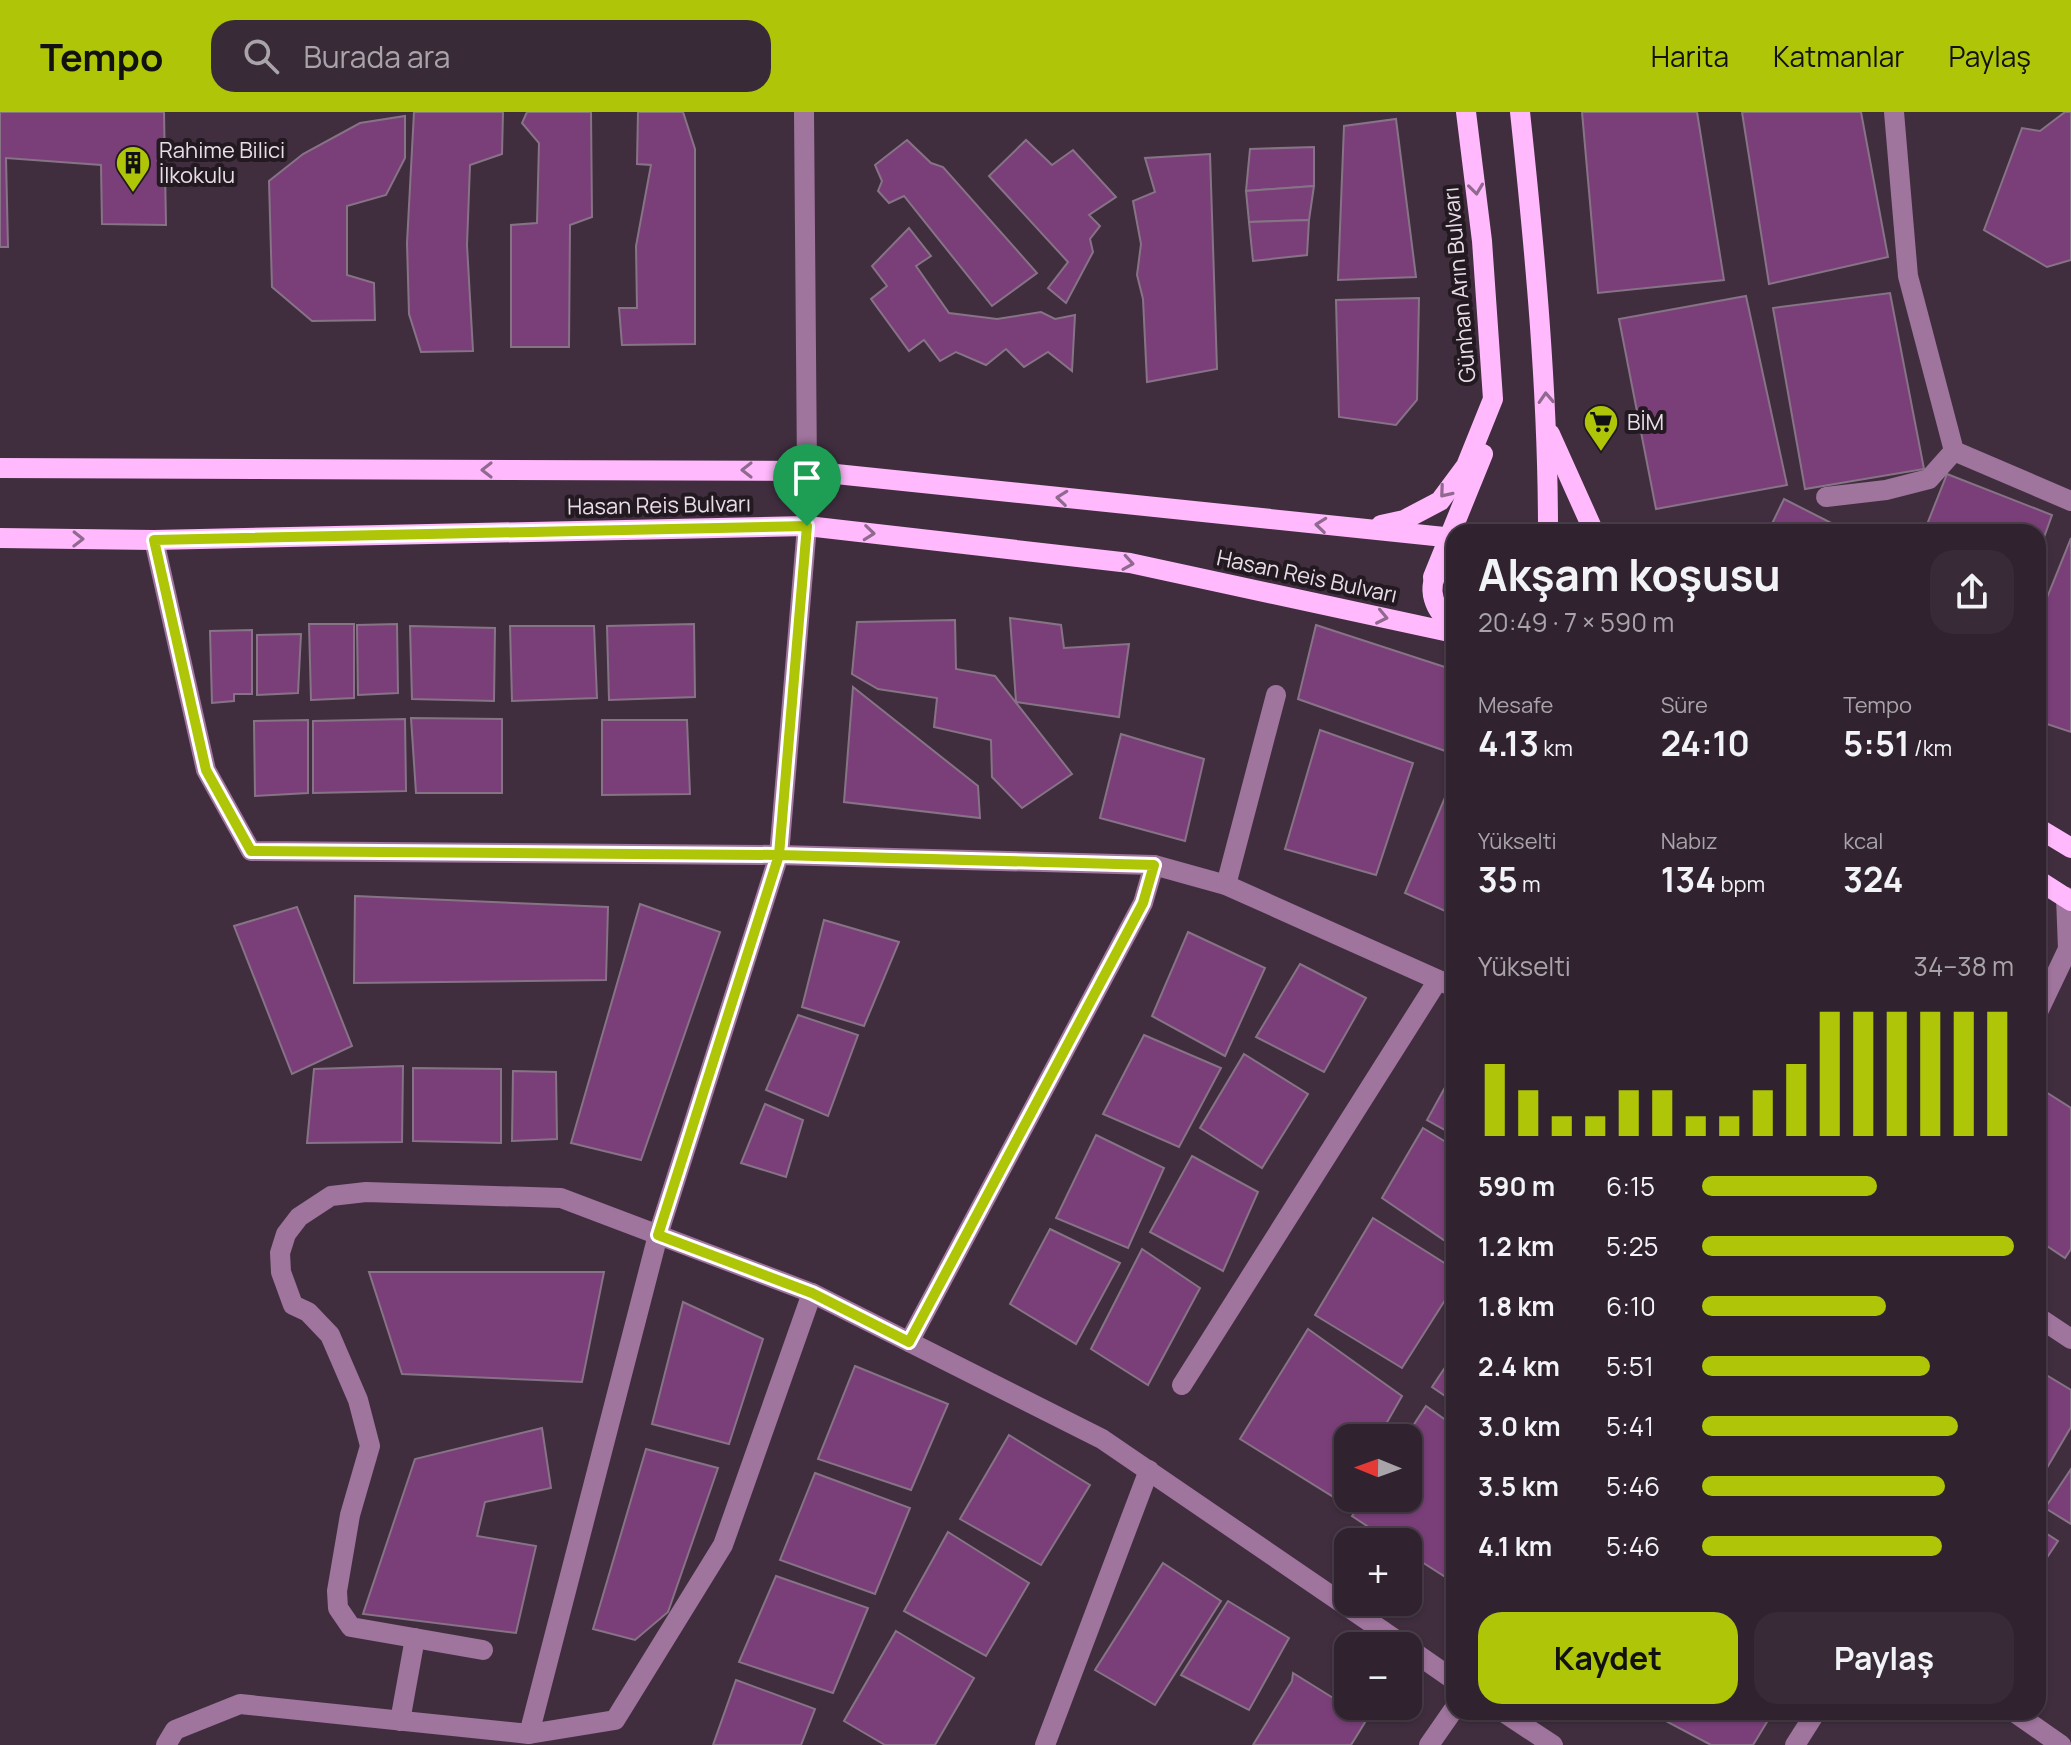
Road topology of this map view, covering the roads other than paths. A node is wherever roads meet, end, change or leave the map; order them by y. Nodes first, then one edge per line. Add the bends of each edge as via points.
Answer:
1 (804, 112) edge
2 (1466, 112) edge
3 (1520, 112) edge
4 (1894, 112) edge
5 (1493, 399) junction
6 (1548, 429) junction
7 (1954, 451) junction
8 (0, 468) edge
9 (807, 471) junction
10 (1826, 497) dead end
11 (2071, 501) edge
12 (1459, 524) edge
13 (1548, 524) edge
14 (1590, 524) edge
15 (807, 526) junction
16 (1362, 529) junction
17 (0, 538) edge
18 (154, 540) junction
19 (1446, 542) edge
20 (1446, 555) edge
21 (1446, 620) edge
22 (1446, 631) edge
23 (1276, 695) dead end
24 (2046, 833) edge
25 (2071, 848) edge
26 (779, 855) junction
27 (1154, 865) junction
28 (1226, 885) junction
29 (2046, 885) edge
30 (2068, 899) edge
31 (1446, 983) edge
32 (2046, 995) edge
33 (658, 1235) junction
34 (812, 1293) junction
35 (2046, 1322) edge
36 (2071, 1339) edge
37 (909, 1342) junction
38 (1182, 1385) dead end
39 (1149, 1470) junction
40 (1384, 1632) edge
41 (415, 1638) junction
42 (483, 1650) dead end
43 (1422, 1658) edge
44 (1446, 1674) edge
45 (1446, 1720) edge
46 (1515, 1720) edge
47 (1811, 1720) edge
48 (2026, 1720) edge
49 (400, 1721) junction
50 (529, 1734) junction
51 (2071, 1740) edge
52 (166, 1745) edge
53 (1045, 1745) edge
54 (1429, 1745) edge
55 (1553, 1745) edge
56 (1795, 1745) edge
57 (2064, 1745) edge

1 - 9 street
2 -> 5 main road, Günhan Arın Bulvarı
6 -> 3 main road via 1541,304
4 - 7 street via 1908,276
5 - 12 main road via 1483,452
5 -> 16 main road, Günhan Arın Bulvarı via 1466,466 1440,501 1404,520
6 - 13 main road
6 - 14 main road
7 - 10 street via 1929,479
7 - 11 street
9 -> 8 main road, Hasan Reis Bulvarı
16 -> 9 main road, Hasan Reis Bulvarı
15 - 18 main road, Hasan Reis Bulvarı
15 -> 22 main road, Hasan Reis Bulvarı via 1130,563
15 - 26 street
16 - 19 main road, Hasan Reis Bulvarı
17 -> 18 main road, Hasan Reis Bulvarı
18 - 26 street via 206,770 251,851
20 - 21 main road via 1433,577 1433,600
23 - 28 street
24 - 25 main road
26 - 27 street
26 - 33 street
27 - 28 street
27 - 37 street via 1143,903
28 - 31 street
29 - 30 main road
30 - 32 street via 2068,949
31 - 38 street
33 - 34 street
33 - 41 street via 561,1198 366,1192 315,1203 286,1234 280,1253 284,1290 293,1305 308,1312 330,1335 358,1400 370,1446 350,1515 338,1608 351,1627
33 - 50 street
34 - 37 street
34 - 50 street via 723,1545 615,1720
35 - 36 street
37 - 39 street via 1102,1439
39 - 40 street
39 - 53 street
41 - 42 street
41 - 49 street
43 - 44 street
45 - 54 street
46 - 55 street
47 - 56 street
48 - 57 street
49 - 50 street
49 - 52 street via 240,1704 175,1730
51 - 57 street

